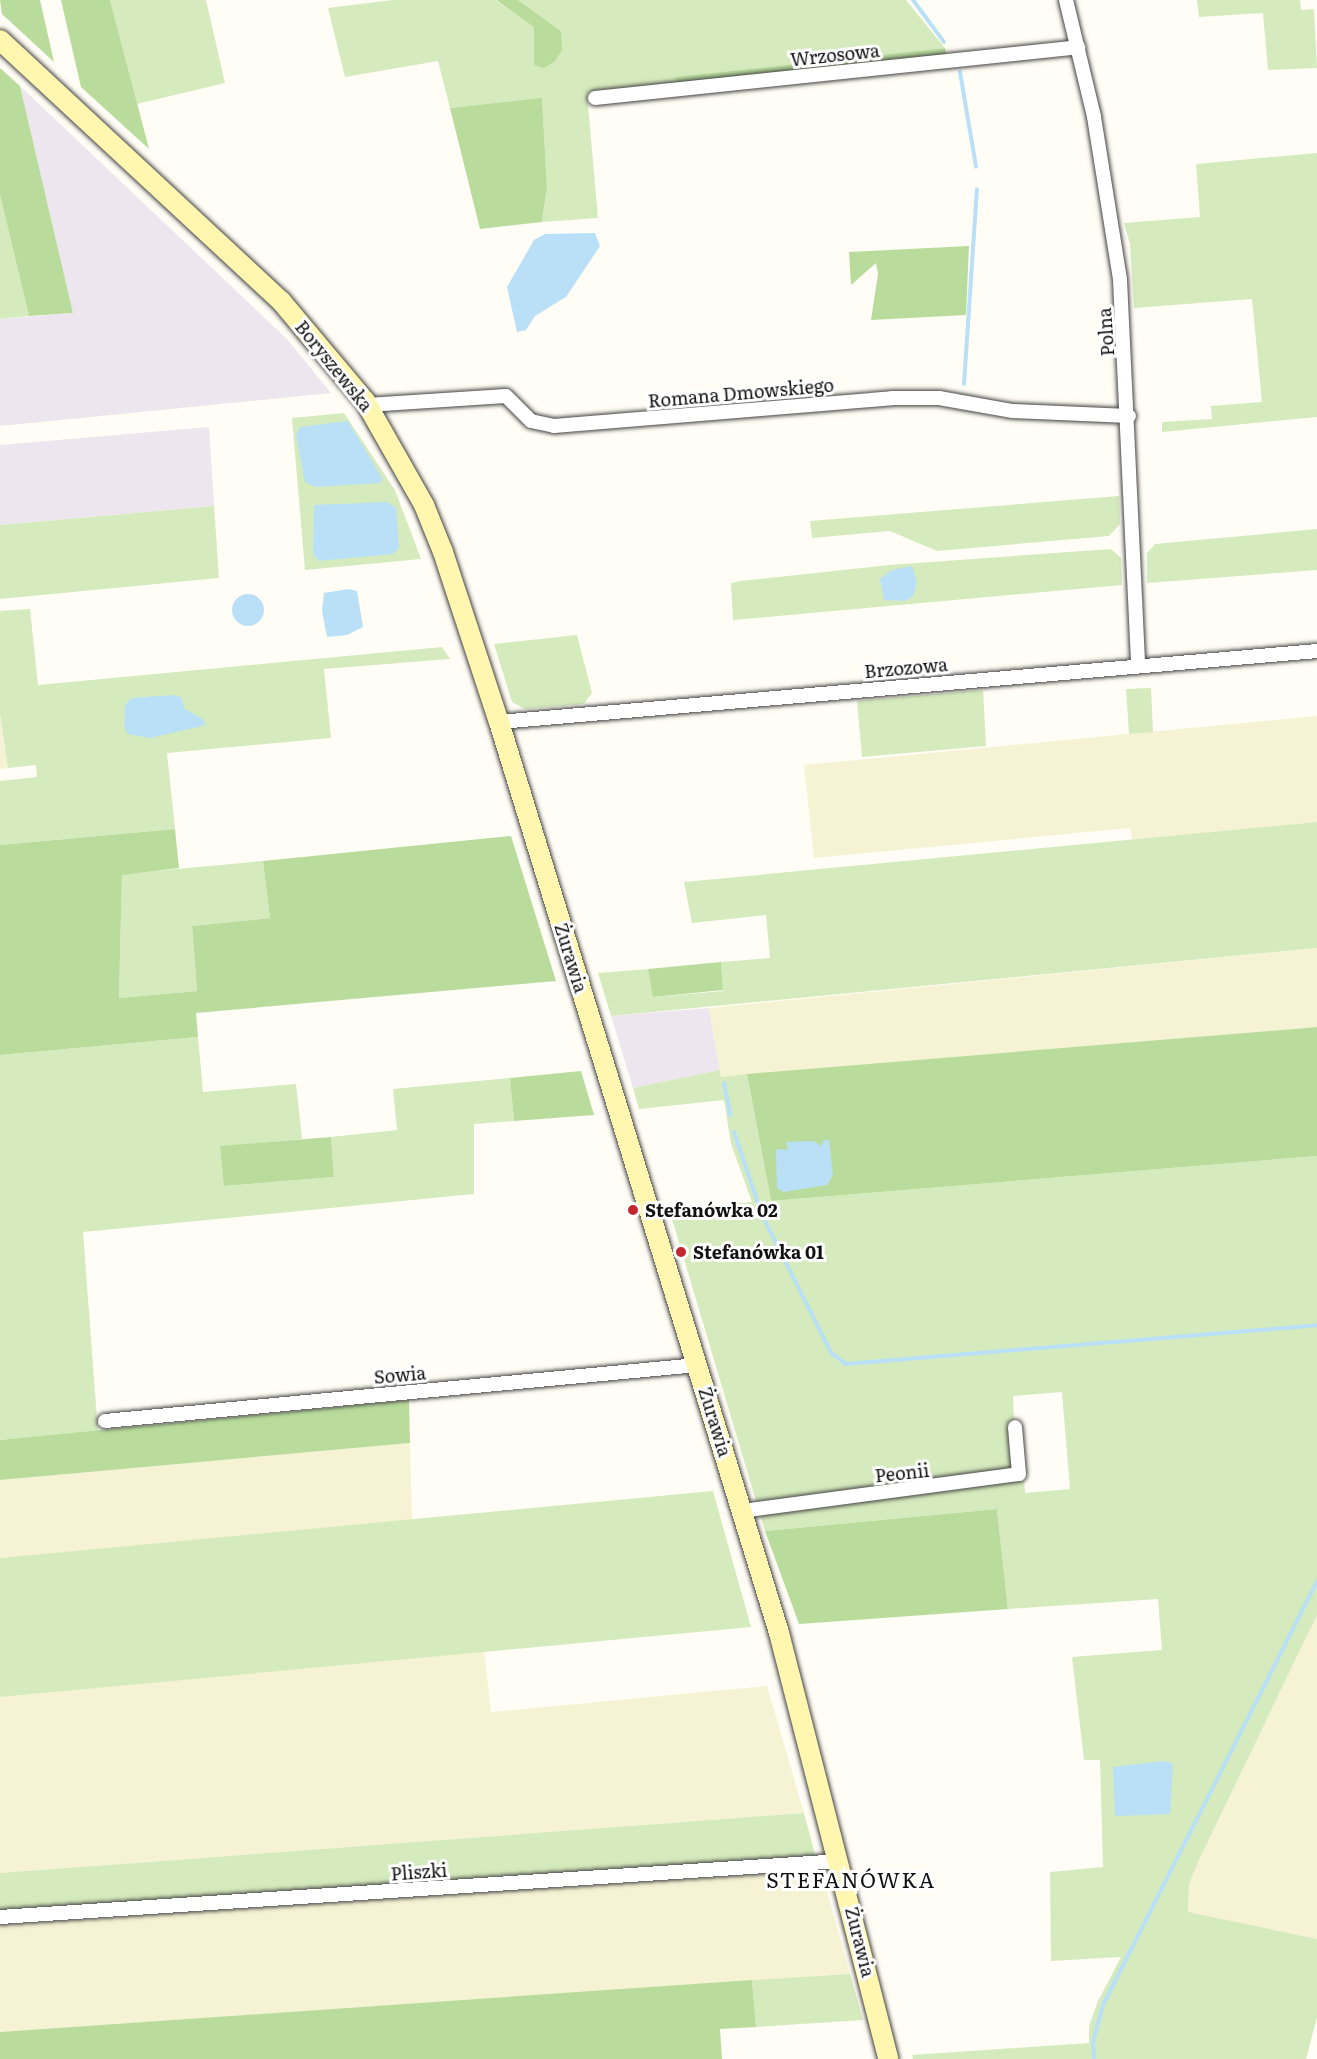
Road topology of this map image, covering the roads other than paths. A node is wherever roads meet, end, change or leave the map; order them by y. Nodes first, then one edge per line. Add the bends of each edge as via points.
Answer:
1 (1066, 0) edge
2 (0, 40) edge
3 (1078, 47) junction
4 (595, 98) dead end
5 (367, 405) junction
6 (1129, 416) junction
7 (1317, 651) edge
8 (1138, 666) junction
9 (499, 722) junction
10 (520, 790) joint
11 (697, 1365) junction
12 (105, 1421) dead end
13 (1015, 1427) dead end
14 (742, 1511) junction
15 (840, 1861) junction
16 (0, 1917) edge
17 (888, 2059) edge

1 - 3 street, Polna
2 - 5 main road, Boryszewska via 280,302
3 - 4 street, Wrzosowa
3 - 6 street, Polna via 1102,161 1120,280
5 - 6 street, Romana Dmowskiego via 506,396 531,421 554,426 892,398 939,398 1032,413
5 - 9 main road, Boryszewska via 408,475 443,552
6 - 8 street, Polna
7 - 8 street, Brzozowa
8 - 9 street, Brzozowa
9 - 10 main road, Boryszewska
10 - 11 main road, Żurawia
11 - 12 street, Sowia
11 - 14 main road, Żurawia
13 - 14 street, Peonii via 1019,1474
14 - 15 main road, Żurawia
15 - 16 street, Pliszki
15 - 17 main road, Żurawia

